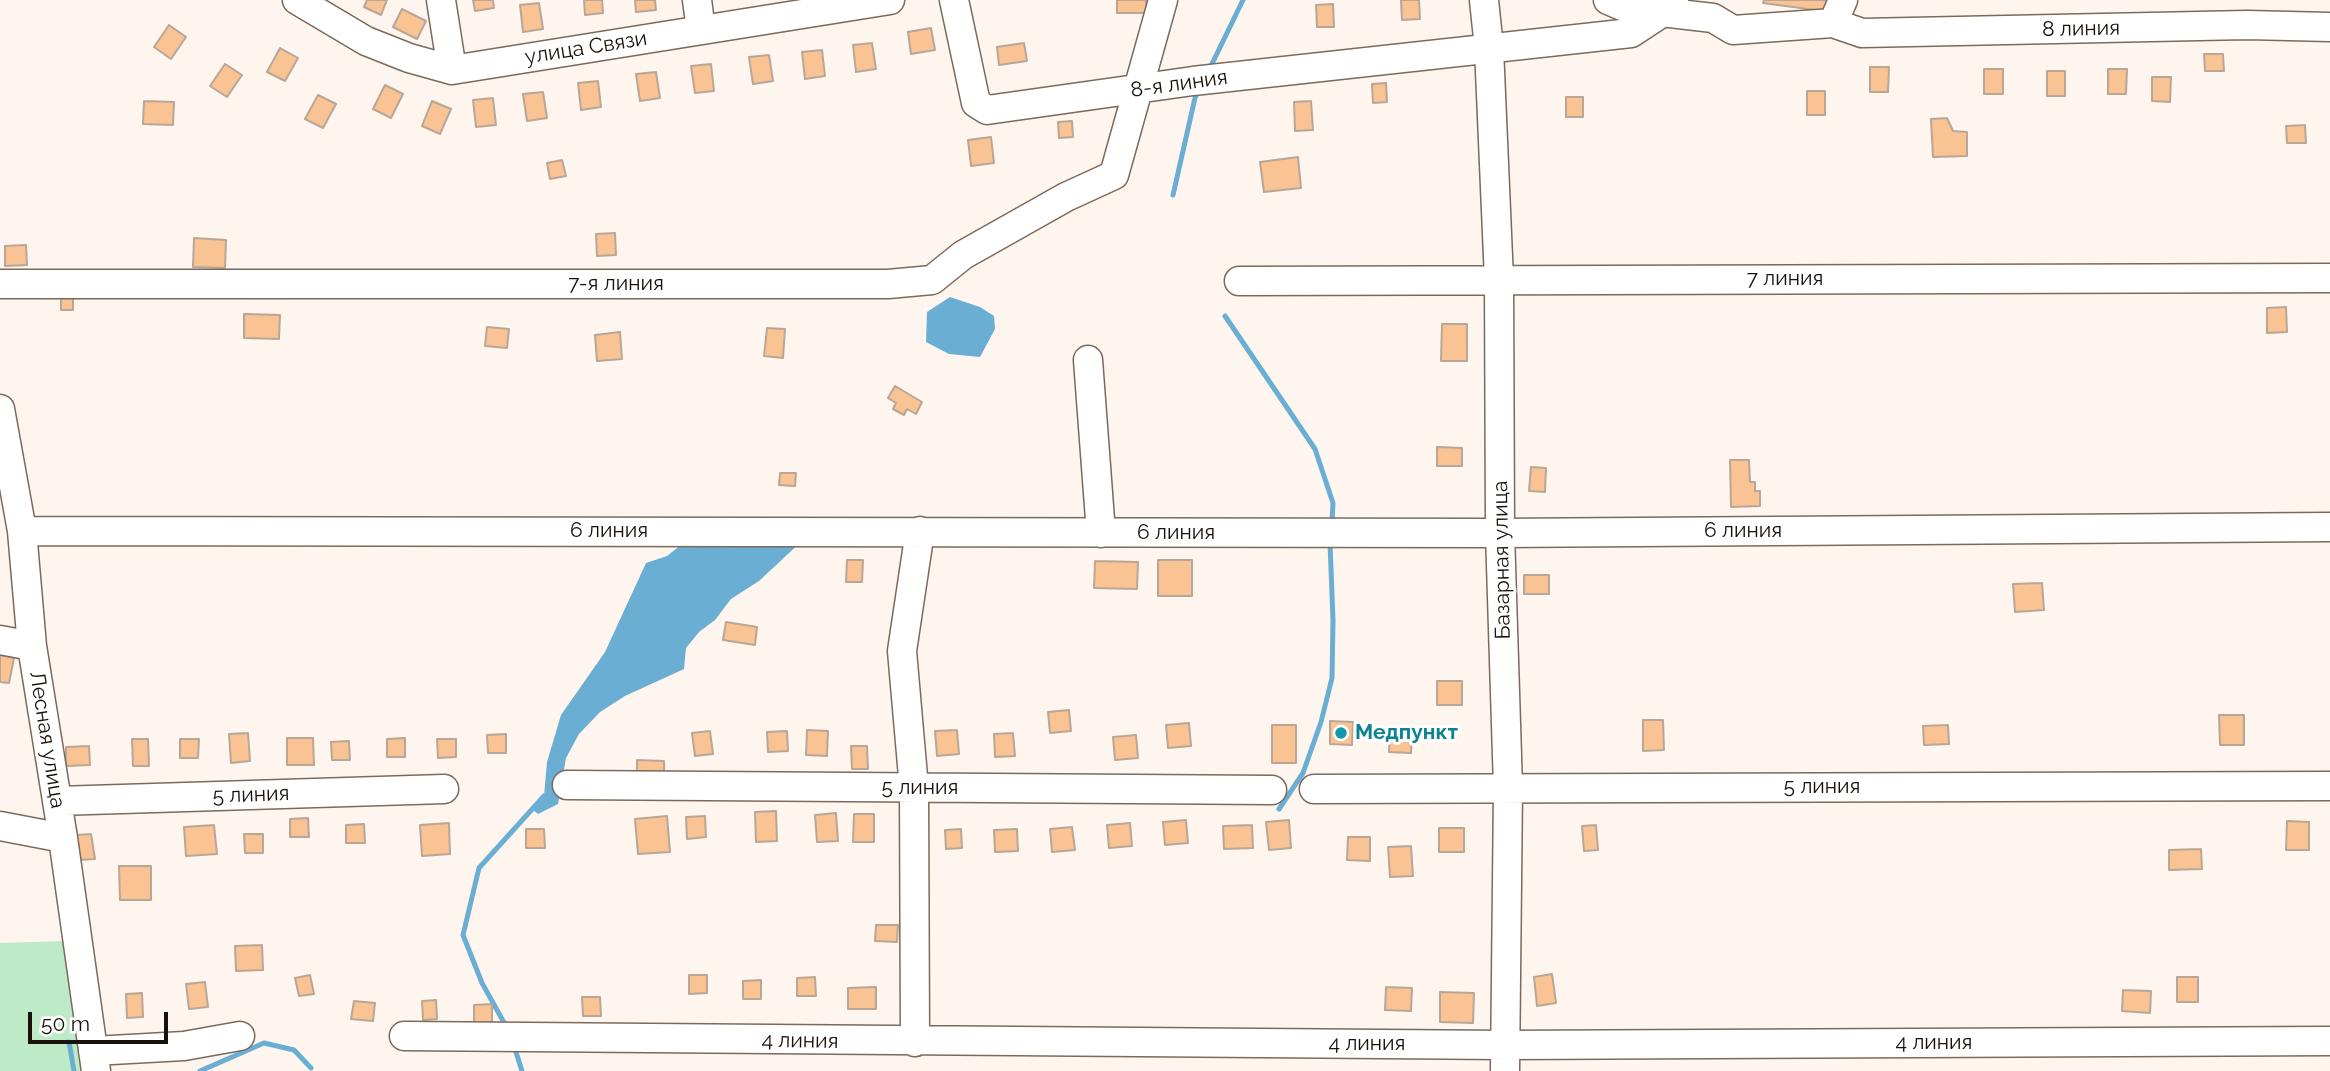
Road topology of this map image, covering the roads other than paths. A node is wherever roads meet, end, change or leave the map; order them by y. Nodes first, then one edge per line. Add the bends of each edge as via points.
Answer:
1 (297, 0) edge
2 (441, 0) edge
3 (697, 0) edge
4 (890, 0) edge
5 (954, 0) edge
6 (1163, 0) edge
7 (1484, 0) edge
8 (1608, 0) edge
9 (1668, 6) edge
10 (1838, 12) edge
11 (2330, 27) edge
12 (701, 30) junction
13 (1489, 48) junction
14 (452, 69) junction
15 (1140, 90) junction
16 (2330, 278) edge
17 (1499, 280) junction
18 (1239, 281) dead end
19 (0, 284) edge
20 (1088, 360) dead end
21 (0, 409) edge
22 (5, 466) edge
23 (2330, 527) edge
24 (22, 531) junction
25 (920, 531) junction
26 (1101, 533) junction
27 (1500, 533) junction
28 (0, 640) edge
29 (32, 646) junction
30 (567, 785) dead end
31 (2330, 786) edge
32 (914, 788) junction
33 (1508, 788) junction
34 (444, 789) dead end
35 (1314, 789) dead end
36 (1272, 790) dead end
37 (57, 801) junction
38 (0, 826) edge
39 (63, 838) junction
40 (240, 1036) dead end
41 (404, 1036) dead end
42 (2330, 1041) edge
43 (915, 1042) junction
44 (1505, 1058) edge
45 (94, 1061) edge

1 - 14 street, улица Связи via 366,41
2 - 14 street
3 - 12 street
4 - 12 street, улица Связи
5 - 15 street, 8-я линия via 976,103 987,110
6 - 15 street, 7-я линия
7 - 13 street, Базарная улица
8 - 9 street via 1627,8
9 - 10 street via 1713,18 1733,30
9 - 13 street, 8-я линия via 1631,33
10 - 11 street, 8 линия via 1862,33
12 - 14 street, улица Связи
13 - 15 street, 8-я линия
13 - 17 street, Базарная улица
15 - 19 street, 7-я линия via 1114,175 963,255 932,280 888,284
16 - 17 street, 7 линия
17 - 18 street, 7 линия
17 - 27 street, Базарная улица
20 - 26 street
21 - 22 street, Лесная улица
22 - 24 street, Лесная улица
23 - 27 street, 6 линия
24 - 25 street, 6 линия
24 - 29 street, Лесная улица
25 - 26 street, 6 линия
25 - 32 street via 902,651
26 - 27 street, 6 линия
27 - 33 street, Базарная улица
28 - 29 street
29 - 37 street, Лесная улица
30 - 32 street, 5 линия
31 - 33 street, 5 линия
32 - 36 street, 5 линия
32 - 43 street
33 - 35 street, 5 линия
33 - 44 street, Базарная улица
34 - 37 street, 5 линия
37 - 39 street, Лесная улица
38 - 39 street
39 - 45 street, Лесная улица
40 - 45 street
41 - 43 street, 4 линия
42 - 44 street, 4 линия
43 - 44 street, 4 линия

